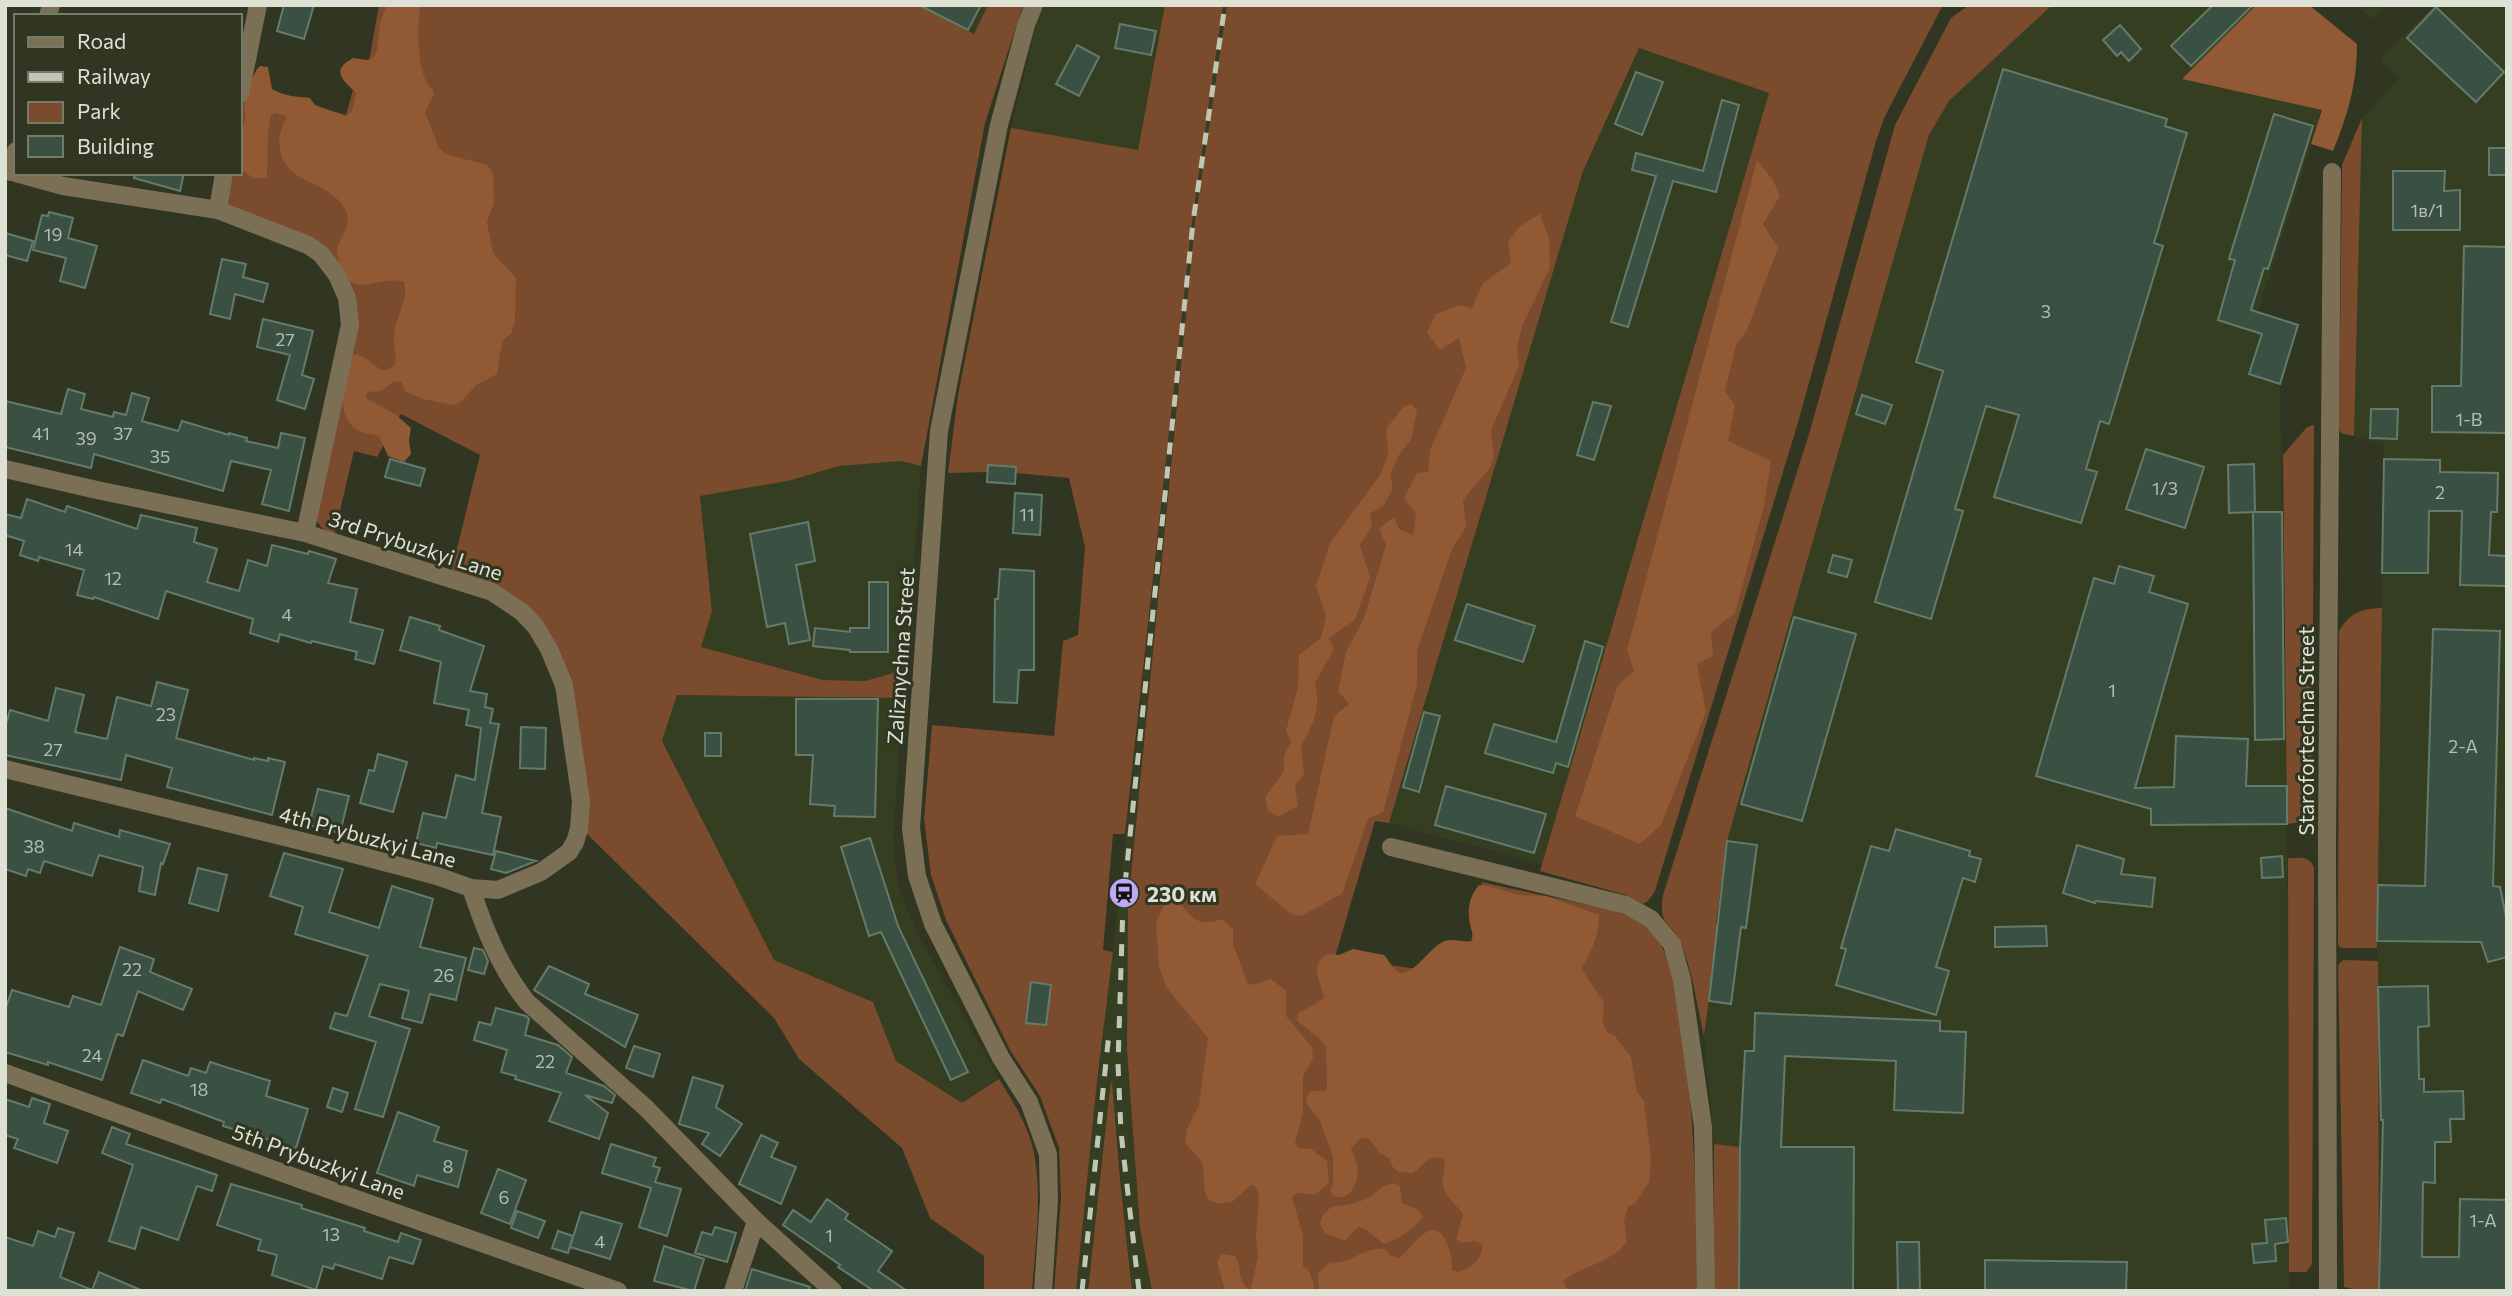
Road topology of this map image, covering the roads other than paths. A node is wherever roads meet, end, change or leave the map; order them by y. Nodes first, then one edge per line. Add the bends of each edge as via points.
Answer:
1 (258, 5) edge
2 (1034, 5) edge
3 (242, 84) edge
4 (2332, 172) dead end
5 (23, 175) edge
6 (224, 175) edge
7 (218, 211) junction
8 (5, 468) edge
9 (305, 533) junction
10 (5, 769) edge
11 (1391, 847) dead end
12 (471, 888) junction
13 (5, 1073) edge
14 (756, 1221) junction
15 (618, 1291) edge
16 (733, 1291) edge
17 (833, 1291) edge
18 (1043, 1291) edge
19 (1706, 1291) edge
20 (2328, 1291) edge

1 - 3 street
2 - 18 street, Zaliznychna Street via 999,125 939,431 911,828 917,876 933,924 1001,1058 1029,1102 1048,1154
4 - 20 street, Starofortechna Street
5 - 7 street, 3rd Prybuzkyi Lane via 63,186
6 - 7 street
7 - 9 street, 3rd Prybuzkyi Lane via 308,245 337,275 347,298 348,338
8 - 9 street, 3rd Prybuzkyi Lane
9 - 12 street, 3rd Prybuzkyi Lane via 492,592 522,612 550,649 564,685 581,801 575,842 541,873 498,890
10 - 12 street, 4th Prybuzkyi Lane via 341,851
11 - 19 street via 1626,905 1651,919 1672,944 1682,980 1703,1127
12 - 14 street, 4th Prybuzkyi Lane via 488,935 527,1002 646,1108
13 - 15 street, 5th Prybuzkyi Lane
14 - 16 street
14 - 17 street, 4th Prybuzkyi Lane

